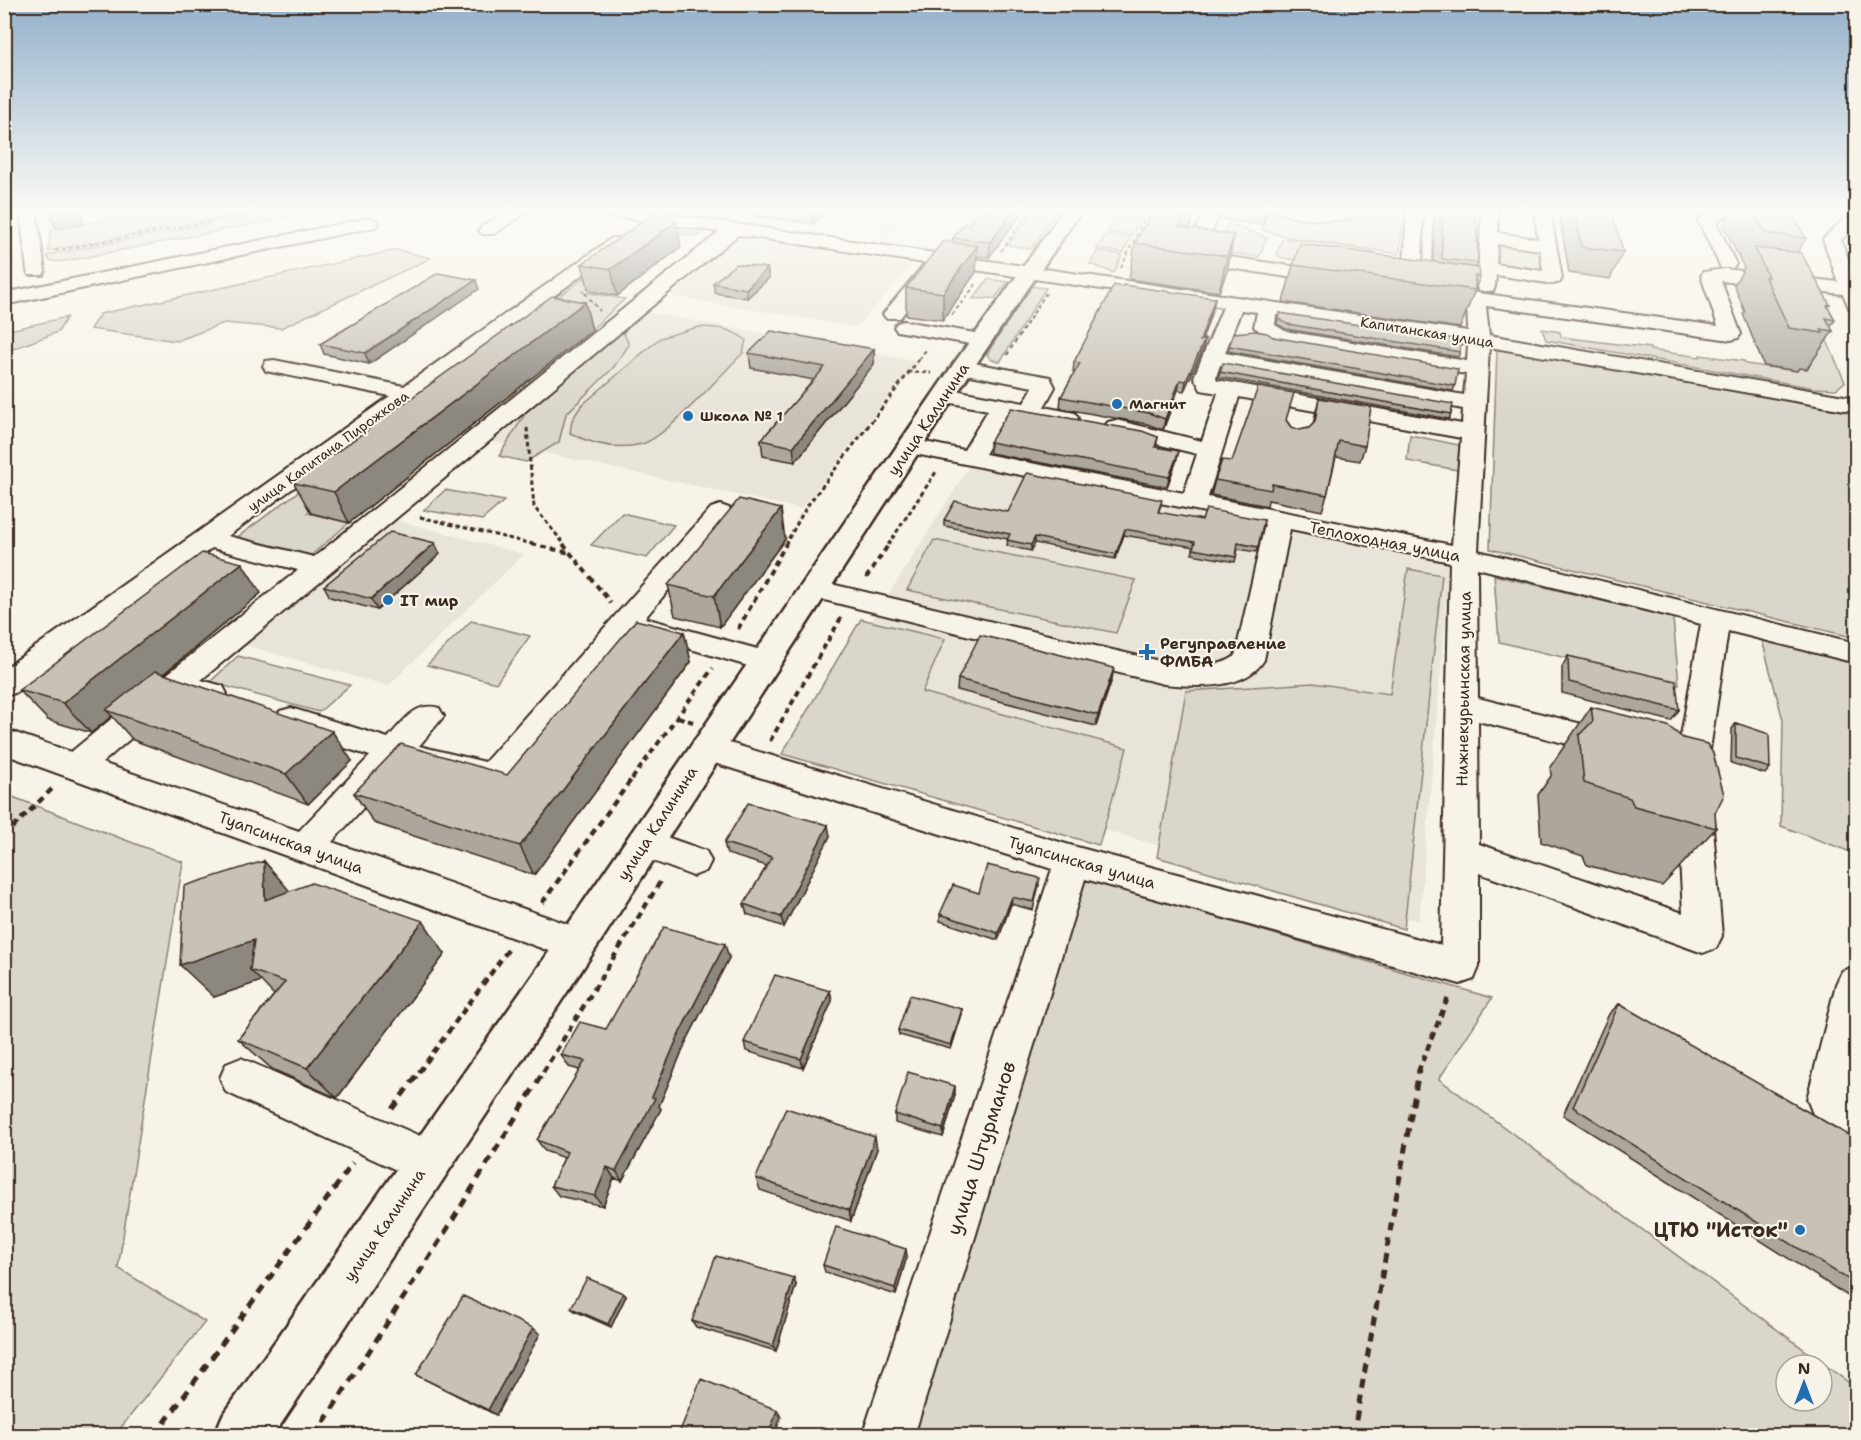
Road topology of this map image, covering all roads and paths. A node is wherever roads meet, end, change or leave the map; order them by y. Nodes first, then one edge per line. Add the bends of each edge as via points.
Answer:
1 (109, 277) edge
2 (569, 277) edge
3 (675, 277) edge
4 (927, 277) edge
5 (981, 277) edge
6 (1033, 277) edge
7 (1042, 277) edge
8 (1061, 277) edge
9 (1328, 277) edge
10 (1412, 277) edge
11 (1485, 277) edge
12 (1710, 277) edge
13 (1738, 277) edge
14 (1846, 277) edge
15 (1354, 281) edge
16 (1377, 284) edge
17 (1412, 290) junction
18 (1853, 297) edge
19 (4, 299) edge
20 (1481, 300) junction
21 (1234, 303) junction
22 (1268, 308) junction
23 (939, 333) junction
24 (1479, 339) junction
25 (1213, 357) junction
26 (274, 366) dead end
27 (1477, 369) junction
28 (964, 370) junction
29 (908, 372) junction
30 (1230, 390) junction
31 (408, 393) junction
32 (524, 400) junction
33 (1475, 404) junction
34 (1857, 405) edge
35 (1002, 406) junction
36 (1031, 411) junction
37 (1473, 433) junction
38 (910, 446) junction
39 (1210, 450) junction
40 (960, 455) junction
41 (1194, 502) junction
42 (390, 509) junction
43 (720, 513) dead end
44 (1279, 519) junction
45 (207, 539) junction
46 (570, 553) junction
47 (1464, 556) junction
48 (319, 567) junction
49 (814, 589) junction
50 (852, 598) junction
51 (1716, 618) junction
52 (626, 622) junction
53 (726, 650) junction
54 (1857, 653) edge
55 (765, 662) junction
56 (177, 682) junction
57 (4, 685) edge
58 (231, 700) edge
59 (1463, 706) junction
60 (264, 710) edge
61 (428, 716) dead end
62 (4, 741) edge
63 (395, 752) junction
64 (723, 753) junction
65 (1692, 763) junction
66 (76, 766) junction
67 (4, 836) edge
68 (644, 843) junction
69 (305, 848) junction
70 (1461, 852) junction
71 (685, 858) joint
72 (1073, 861) junction
73 (525, 926) junction
74 (577, 944) junction
75 (1460, 966) junction
76 (1856, 986) edge
77 (241, 1078) edge
78 (1857, 1117) edge
79 (372, 1136) junction
80 (428, 1162) junction
81 (155, 1436) edge
82 (241, 1436) edge
83 (315, 1436) edge
84 (888, 1436) edge
85 (1353, 1436) edge

1 - 19 street
2 - 31 street, улица Капитана Пирожкова
3 - 32 street
4 - 23 street via 899,321
5 - 23 path
6 - 28 main road, улица Калинина via 1020,283
7 - 28 path via 1050,287
8 - 21 street, Капитанская улица
9 - 15 street
10 - 17 street
11 - 20 street, Нижнекурьинская улица
12 - 20 street via 1731,334
13 - 18 street
14 - 18 street
16 - 17 street
17 - 20 street
20 - 24 street, Нижнекурьинская улица
21 - 22 street, Капитанская улица
21 - 25 street
22 - 24 street, Капитанская улица
22 - 27 street via 1264,327 1279,336
23 - 28 street
23 - 29 path
24 - 27 street, Нижнекурьинская улица
24 - 34 street, Капитанская улица
25 - 30 street via 1205,381
25 - 33 street
26 - 31 street
27 - 33 street, Нижнекурьинская улица
28 - 29 path
28 - 35 street
28 - 36 street via 1044,384
28 - 38 main road, улица Калинина
29 - 53 path via 807,506
30 - 37 street via 1301,414
30 - 39 street
31 - 45 street, улица Капитана Пирожкова
32 - 42 street
32 - 46 path via 534,507
33 - 37 street, Нижнекурьинская улица
35 - 36 street
35 - 40 street
36 - 39 street via 1147,433 1175,444
37 - 47 street, Нижнекурьинская улица
38 - 40 street, Теплоходная улица
38 - 49 main road, улица Калинина
39 - 41 street
40 - 41 street, Теплоходная улица
40 - 50 path
41 - 44 street, Теплоходная улица
42 - 46 path
42 - 48 street
43 - 52 street
44 - 47 street, Теплоходная улица
44 - 50 street via 1249,660 1241,669 1231,671 1164,673
45 - 48 street
45 - 57 street, улица Капитана Пирожкова
46 - 52 path
47 - 51 street, Теплоходная улица
47 - 59 street, Нижнекурьинская улица
48 - 56 street
49 - 50 street
49 - 55 main road, улица Калинина
50 - 64 path via 770,741
51 - 54 street, Теплоходная улица
51 - 65 street
52 - 53 street
52 - 63 street via 492,776
53 - 55 street
53 - 73 path
55 - 64 main road, улица Калинина
56 - 58 street
56 - 66 street
59 - 65 street
59 - 70 street, Нижнекурьинская улица
60 - 63 street
61 - 63 street
62 - 66 street, Туапсинская улица
63 - 69 street
64 - 68 main road, улица Калинина
64 - 72 street, Туапсинская улица
65 - 70 street via 1703,936
66 - 67 path
66 - 69 street, Туапсинская улица
68 - 71 street
68 - 74 main road, улица Калинина
69 - 73 street, Туапсинская улица
70 - 75 street, Нижнекурьинская улица
71 - 83 path
72 - 75 street, Туапсинская улица
72 - 84 street, улица Штурманов
73 - 74 street, Туапсинская улица
73 - 79 path
74 - 80 main road, улица Калинина
75 - 85 path via 1418,1073
76 - 78 street via 1828,1100
77 - 79 street
79 - 80 street
79 - 81 path
80 - 82 main road, улица Калинина

